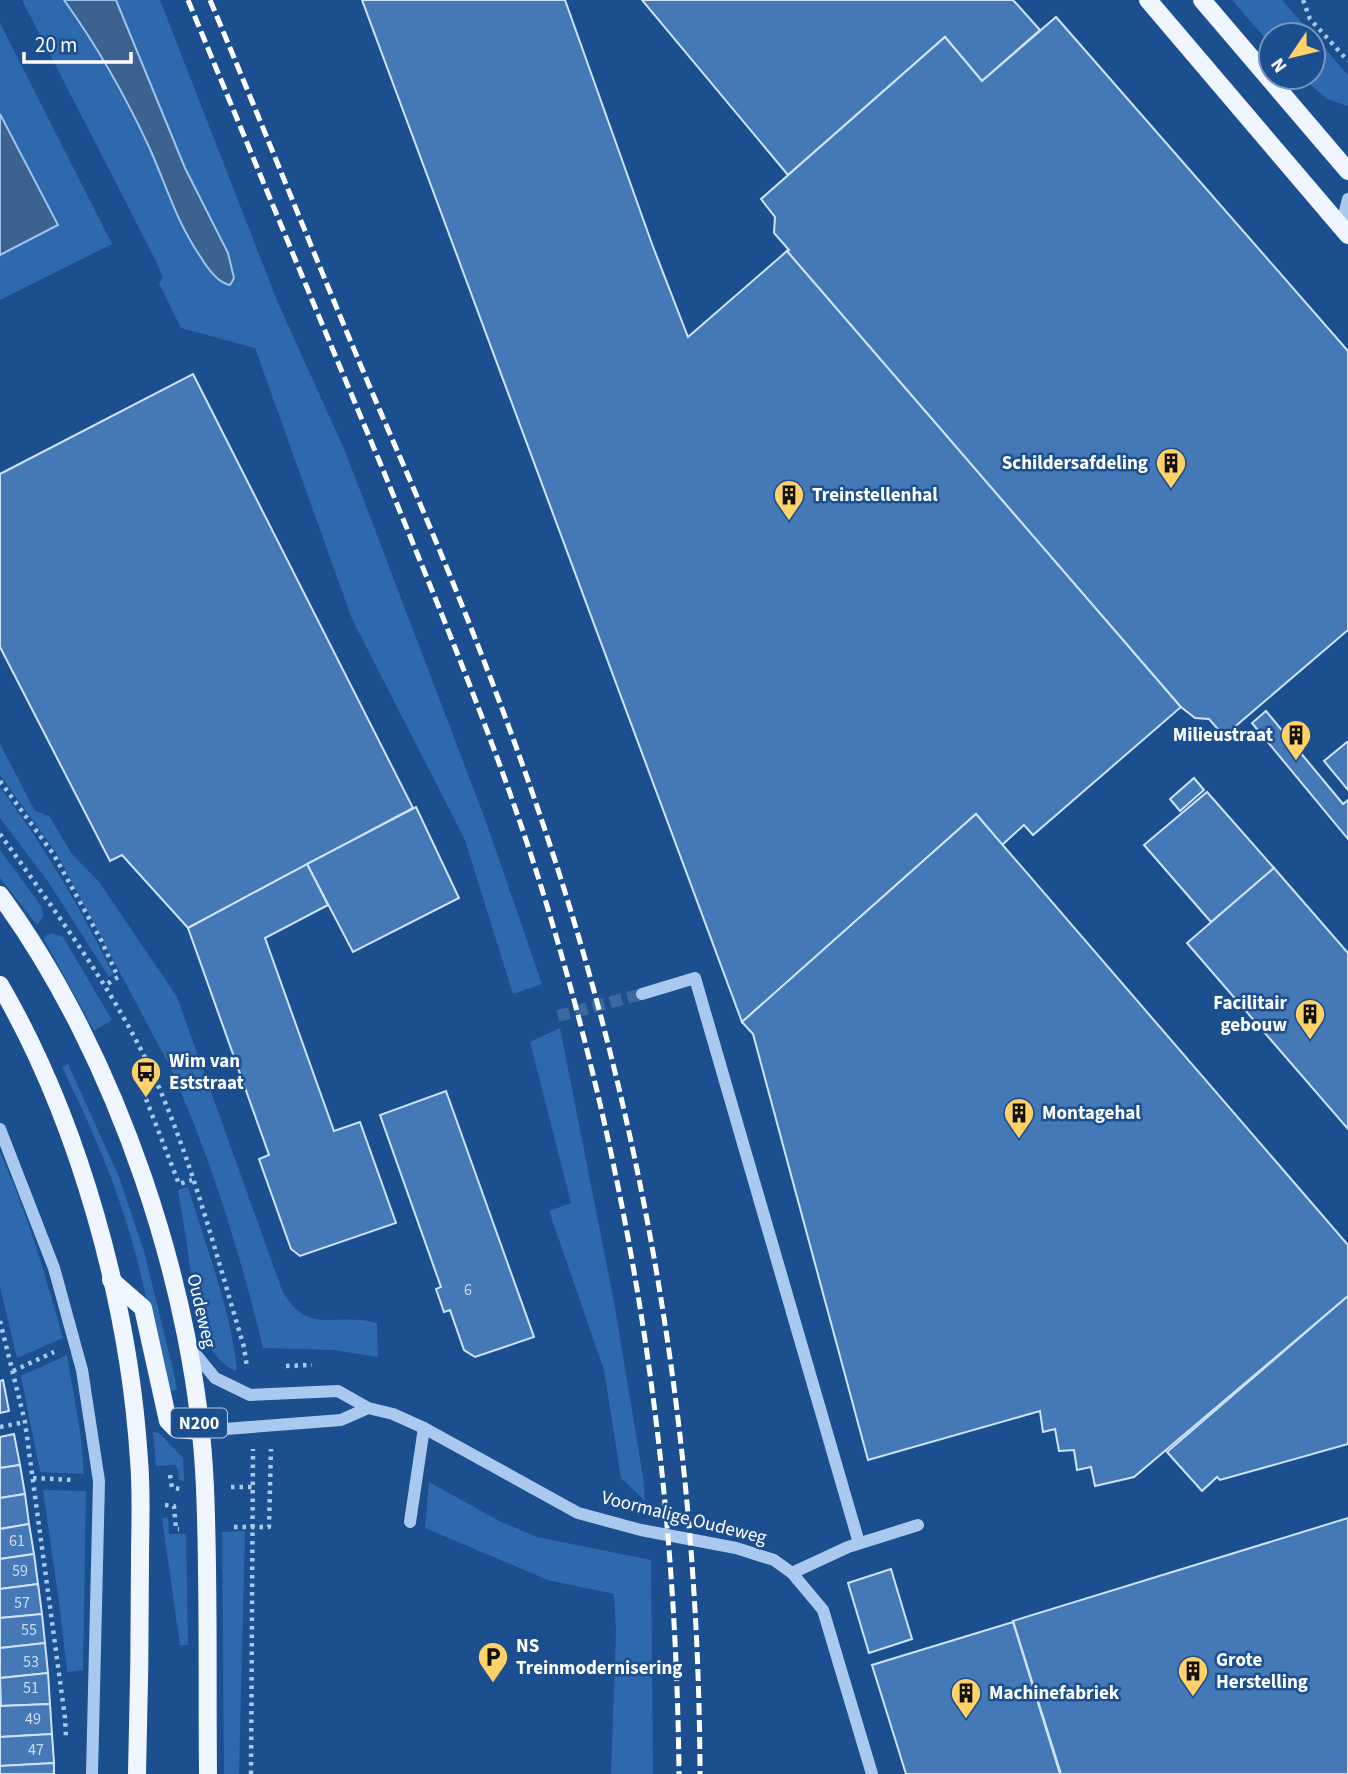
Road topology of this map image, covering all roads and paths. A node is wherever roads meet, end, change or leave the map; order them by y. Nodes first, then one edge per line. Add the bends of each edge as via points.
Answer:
1 (1149, 0) edge
2 (1202, 0) edge
3 (1303, 0) edge
4 (1348, 61) edge
5 (1348, 171) edge
6 (1348, 199) edge
7 (1346, 229) edge
8 (0, 781) edge
9 (0, 834) edge
10 (0, 895) edge
11 (0, 985) edge
12 (104, 986) junction
13 (642, 993) tunnel mouth
14 (146, 1099) dead end
15 (0, 1129) edge
16 (192, 1180) junction
17 (111, 1280) junction
18 (0, 1321) edge
19 (75, 1344) junction
20 (188, 1344) junction
21 (13, 1371) junction
22 (250, 1395) junction
23 (368, 1408) junction
24 (25, 1422) junction
25 (0, 1427) edge
26 (253, 1427) junction
27 (424, 1428) junction
28 (200, 1431) junction
29 (33, 1478) junction
30 (99, 1481) junction
31 (410, 1522) dead end
32 (918, 1525) dead end
33 (859, 1543) junction
34 (792, 1573) junction
35 (66, 1740) dead end
36 (92, 1774) edge
37 (137, 1774) edge
38 (208, 1774) edge
39 (251, 1774) edge
40 (872, 1774) edge

1 - 7 main road
2 - 5 main road
3 - 4 path via 1310,19
6 - 7 street
8 - 12 path via 54,855 101,940 118,977
9 - 12 path
10 - 20 main road, Oudeweg / N200 via 30,937 84,1035 126,1135 150,1202
11 - 17 main road via 40,1060 59,1108
12 - 16 path via 160,1088
13 - 33 street via 695,978
14 - 16 path via 179,1184
15 - 19 street via 54,1268
16 - 22 path via 244,1347
17 - 28 main road via 142,1308 167,1421 176,1429
17 - 37 main road via 136,1420 140,1479
18 - 21 path
19 - 21 path
19 - 30 street
20 - 22 street, Voormalige Oudeweg via 215,1378
20 - 28 main road, Oudeweg / N200
21 - 24 path
22 - 23 street, Voormalige Oudeweg via 338,1391
23 - 26 street via 341,1420
23 - 27 street, Voormalige Oudeweg
24 - 25 path
24 - 29 path
26 - 28 street
26 - 39 path
27 - 31 street
27 - 34 street, Voormalige Oudeweg via 579,1513 736,1548 774,1560
28 - 38 main road, Oudeweg / N200 via 205,1488
29 - 30 path
29 - 35 path
30 - 36 street
32 - 33 street
33 - 34 street
34 - 40 street, Voormalige Oudeweg via 823,1610

